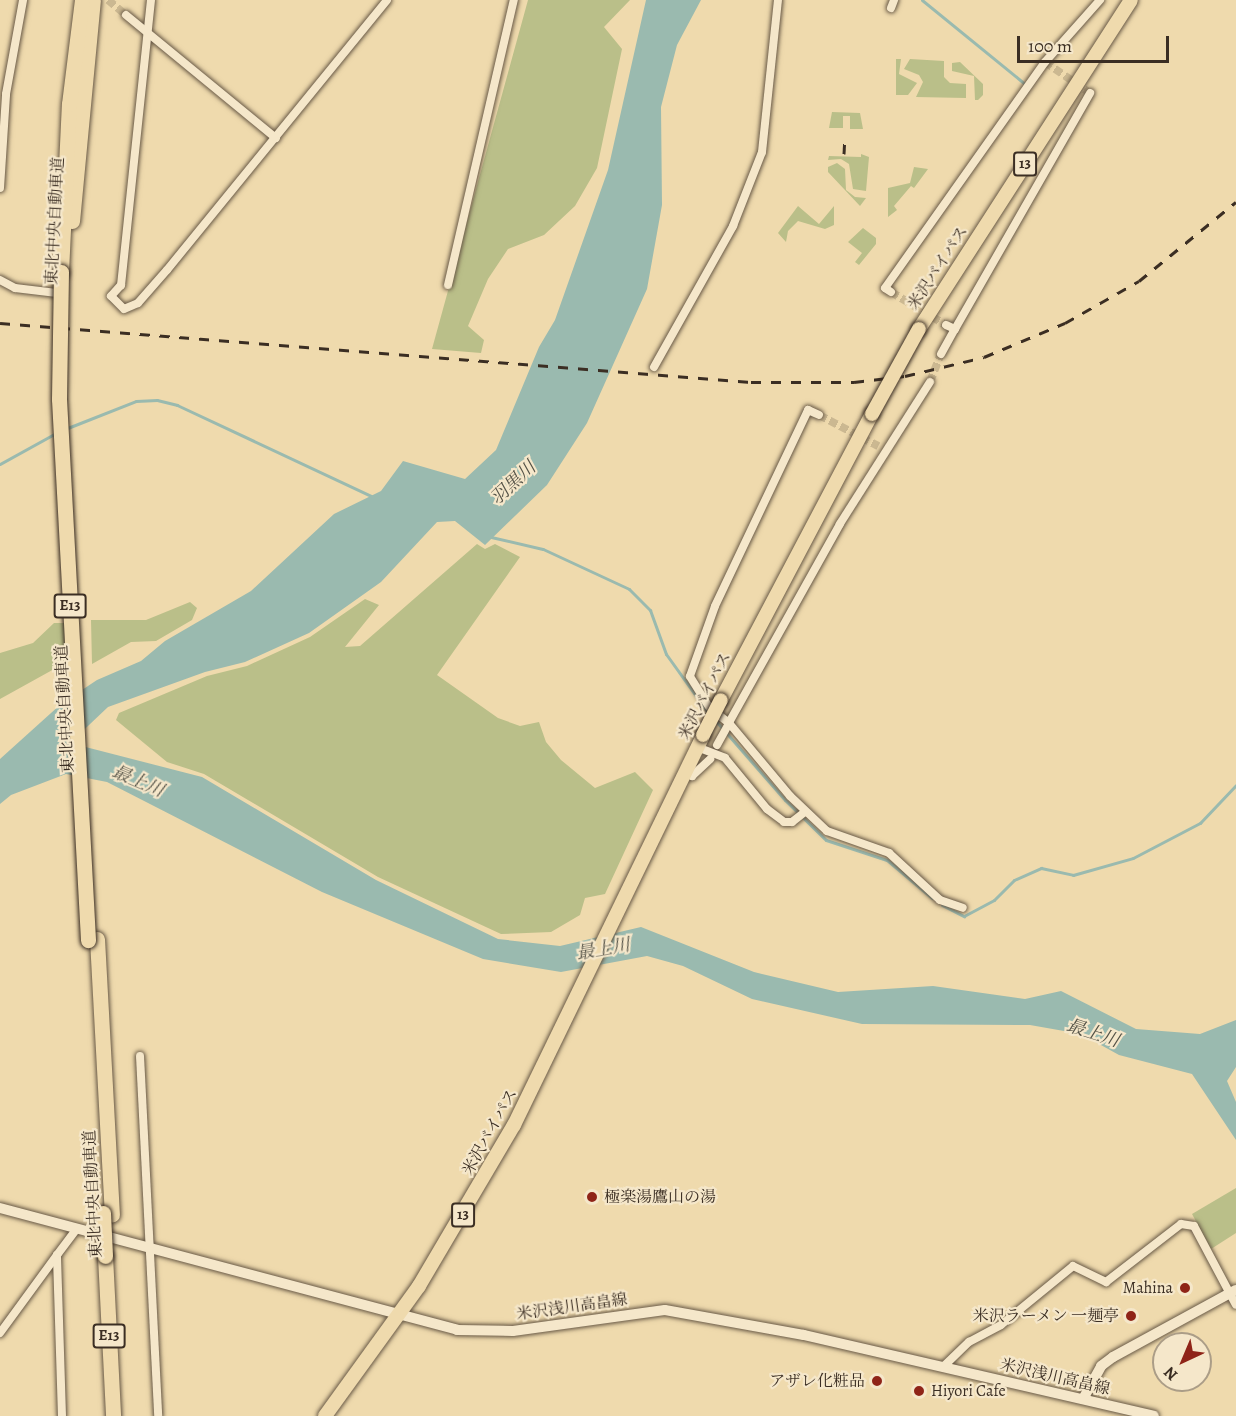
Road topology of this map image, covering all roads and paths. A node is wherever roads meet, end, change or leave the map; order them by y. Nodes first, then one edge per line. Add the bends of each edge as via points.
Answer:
1 (23, 0) edge
2 (82, 0) edge
3 (93, 0) edge
4 (151, 0) edge
5 (387, 0) edge
6 (514, 0) edge
7 (778, 0) edge
8 (1100, 0) edge
9 (1131, 0) edge
10 (126, 15) tunnel mouth
11 (146, 30) junction
12 (1090, 93) dead end
13 (276, 138) junction
14 (0, 188) edge
15 (66, 271) junction
16 (0, 280) edge
17 (448, 285) dead end
18 (891, 292) dead end
19 (57, 293) dead end
20 (941, 354) tunnel mouth
21 (654, 367) dead end
22 (930, 382) tunnel mouth
23 (819, 415) dead end
24 (715, 703) junction
25 (720, 716) dead end
26 (728, 726) junction
27 (700, 741) junction
28 (719, 743) dead end
29 (710, 759) dead end
30 (683, 778) junction
31 (806, 812) junction
32 (963, 908) dead end
33 (140, 1056) dead end
34 (0, 1208) edge
35 (76, 1230) junction
36 (146, 1248) junction
37 (57, 1255) junction
38 (110, 1256) junction
39 (1232, 1292) edge
40 (1236, 1305) edge
41 (399, 1316) junction
42 (0, 1334) edge
43 (945, 1366) junction
44 (1083, 1399) junction
45 (62, 1416) edge
46 (113, 1416) edge
47 (123, 1416) edge
48 (158, 1416) edge
49 (325, 1416) edge
50 (1154, 1416) edge

1 - 14 street via 6,94
2 - 15 highway, 東北中央自動車道 / E13 via 69,104
3 - 15 highway, 東北中央自動車道 / E13
4 - 11 street
5 - 13 street
6 - 17 street
7 - 21 street via 762,152 733,226
8 - 18 street via 1039,71 885,288
9 - 24 highway, 米沢バイパス / 13, bridge via 919,329
10 - 11 street
11 - 13 street
11 - 13 street via 121,285 111,296 124,309 145,295
12 - 20 street via 951,327
15 - 38 highway, 東北中央自動車道 / E13, bridge via 72,495
16 - 19 street via 15,288
22 - 26 street via 882,448
23 - 24 street via 808,410 715,606 690,676
24 - 27 highway, 米沢バイパス / 13, bridge
25 - 26 street
26 - 28 street
26 - 31 street
27 - 30 highway, 米沢バイパス / 13
27 - 31 street via 725,758 767,809 784,822 799,819
29 - 30 street via 692,776
30 - 41 highway, 米沢バイパス / 13 via 522,1111 447,1242
31 - 32 street via 833,835 889,853 940,900
33 - 36 street
34 - 35 main road, 米沢浅川高畠線
35 - 36 main road, 米沢浅川高畠線
35 - 37 street
36 - 41 main road, 米沢浅川高畠線
36 - 48 street
37 - 42 street
37 - 45 street
38 - 46 highway, 東北中央自動車道 / E13
38 - 47 highway, 東北中央自動車道 / E13
39 - 40 street
39 - 43 street via 1194,1226 1181,1224 1106,1282 1073,1266 1001,1326 969,1342
39 - 44 main road via 1113,1357 1101,1366
41 - 43 main road, 米沢浅川高畠線 via 457,1330 499,1332 665,1310
41 - 49 highway, 米沢バイパス / 13
43 - 44 main road, 米沢浅川高畠線
44 - 50 main road, 米沢浅川高畠線

